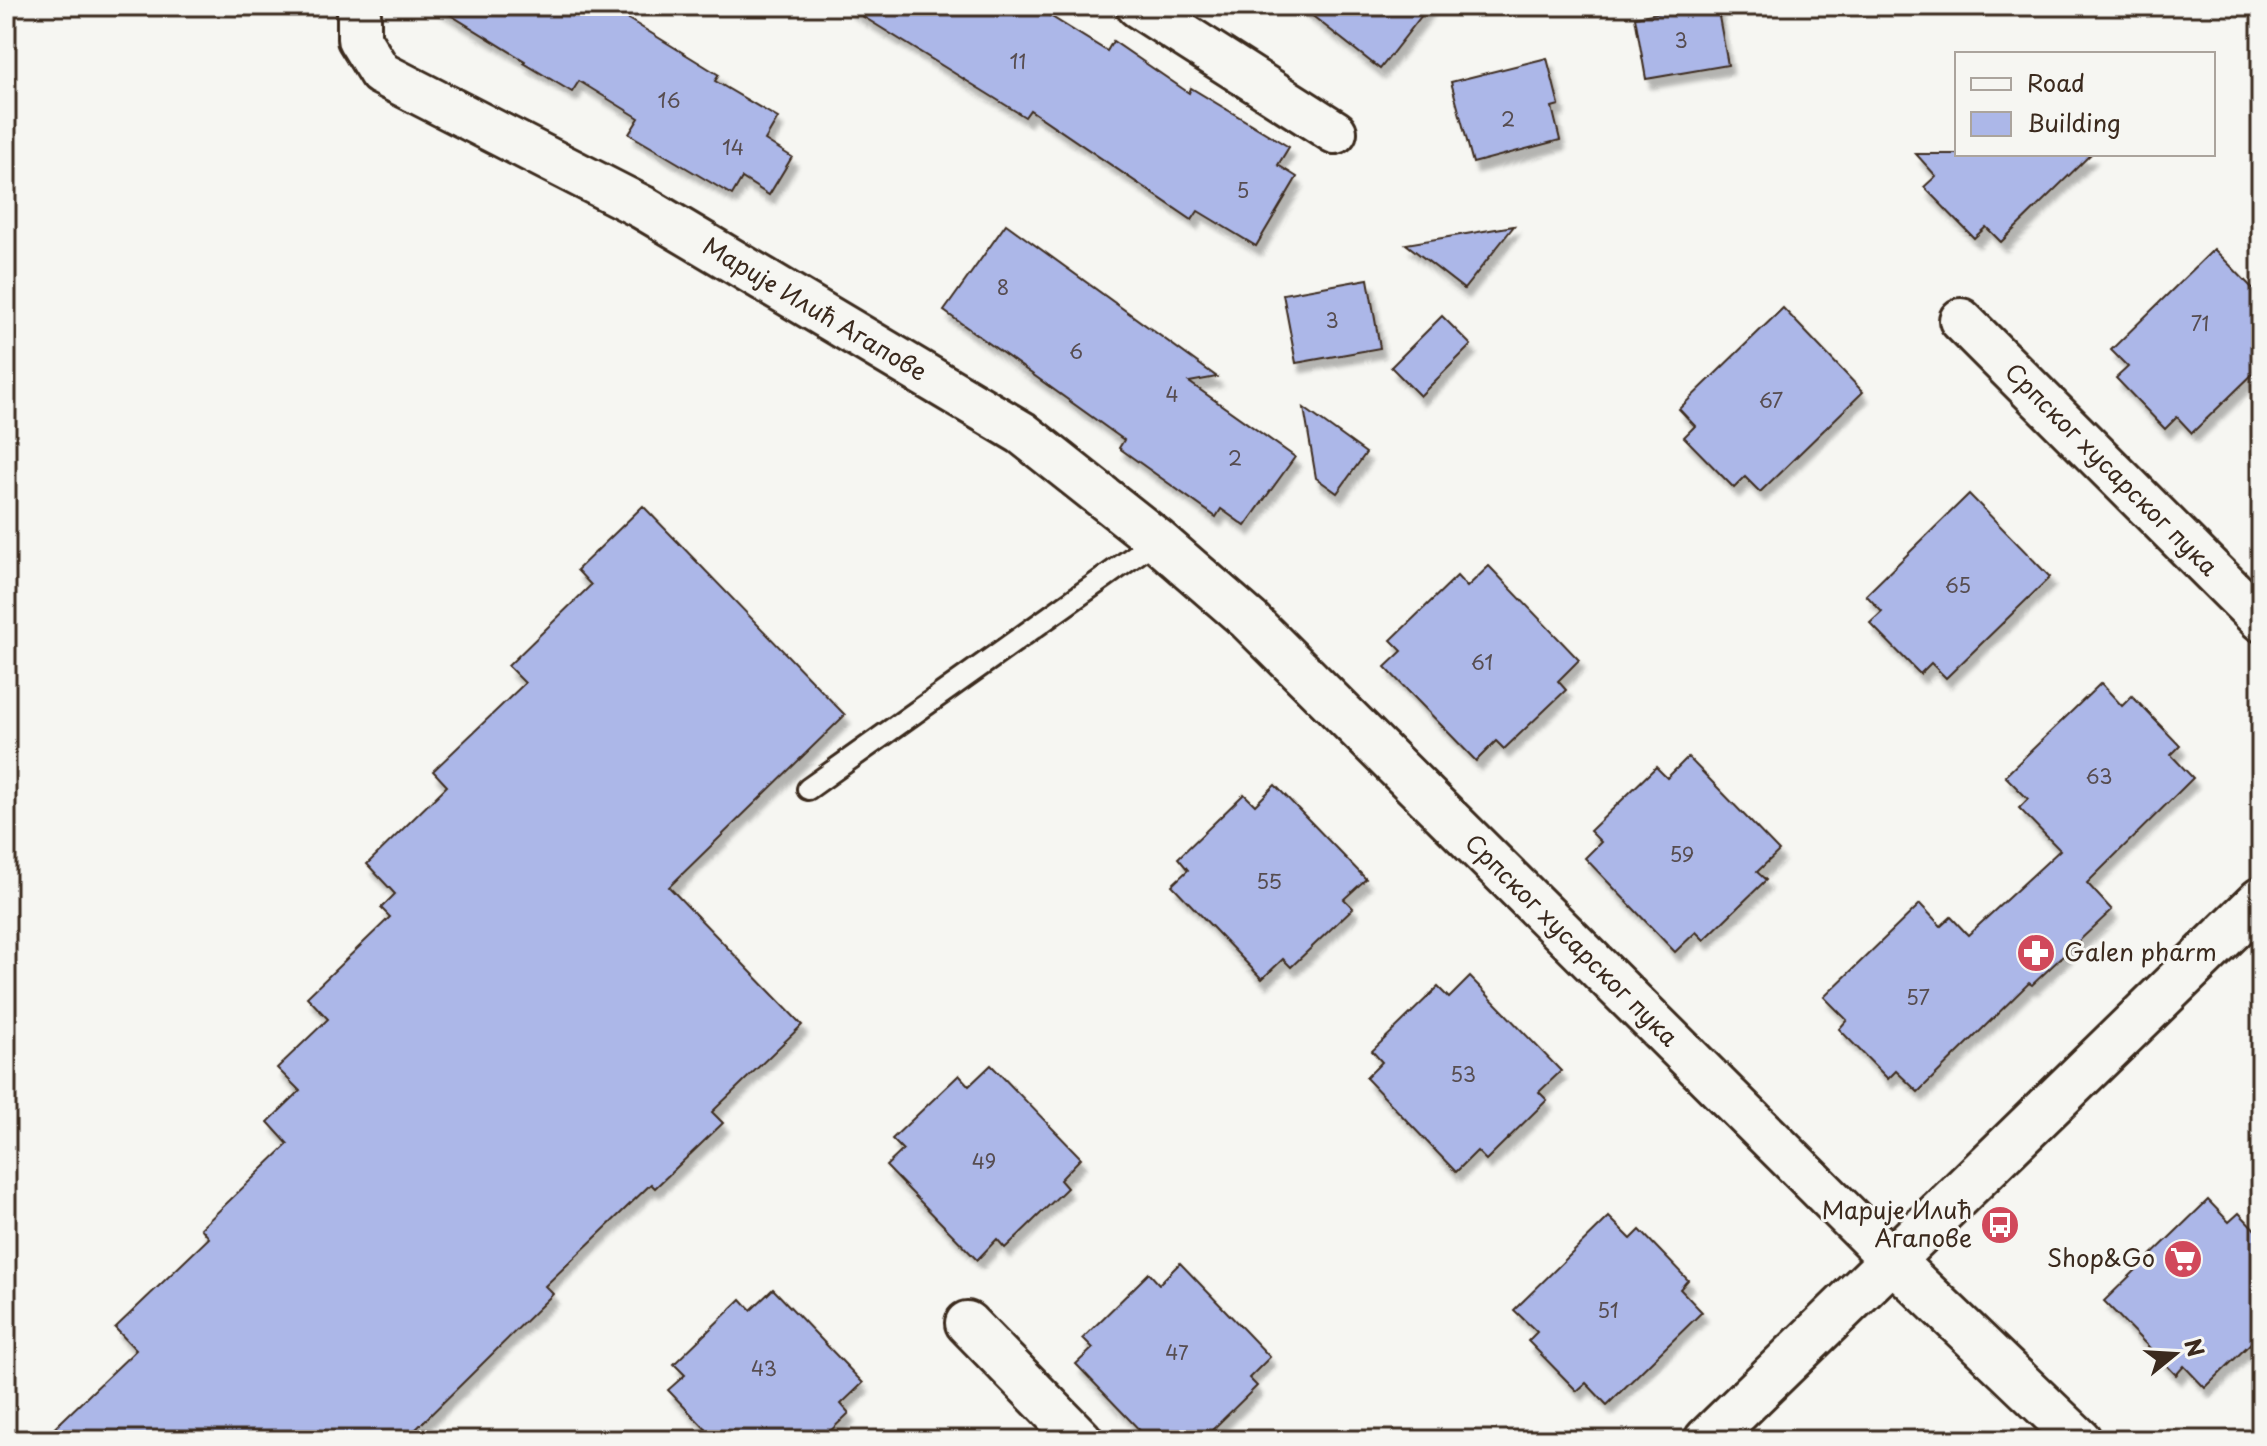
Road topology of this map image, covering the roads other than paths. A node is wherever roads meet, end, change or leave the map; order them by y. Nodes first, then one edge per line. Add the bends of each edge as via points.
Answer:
1 (1138, 6) edge
2 (359, 22) edge
3 (1335, 132) dead end
4 (1961, 320) dead end
5 (1157, 540) junction
6 (1249, 620) joint
7 (2261, 620) edge
8 (808, 789) dead end
9 (2261, 900) edge
10 (1893, 1261) junction
11 (967, 1323) dead end
12 (1081, 1440) edge
13 (1707, 1440) edge
14 (2080, 1440) edge

1 - 3 street
2 - 5 street, Марије Илић Агапове via 380,73 642,207 1022,433
4 - 7 street, Српског хусарског пука
5 - 6 street, Марије Илић Агапове
5 - 8 lane
6 - 10 street, Српског хусарског пука
9 - 10 street
10 - 13 street
10 - 14 street, Српског хусарског пука
11 - 12 street

